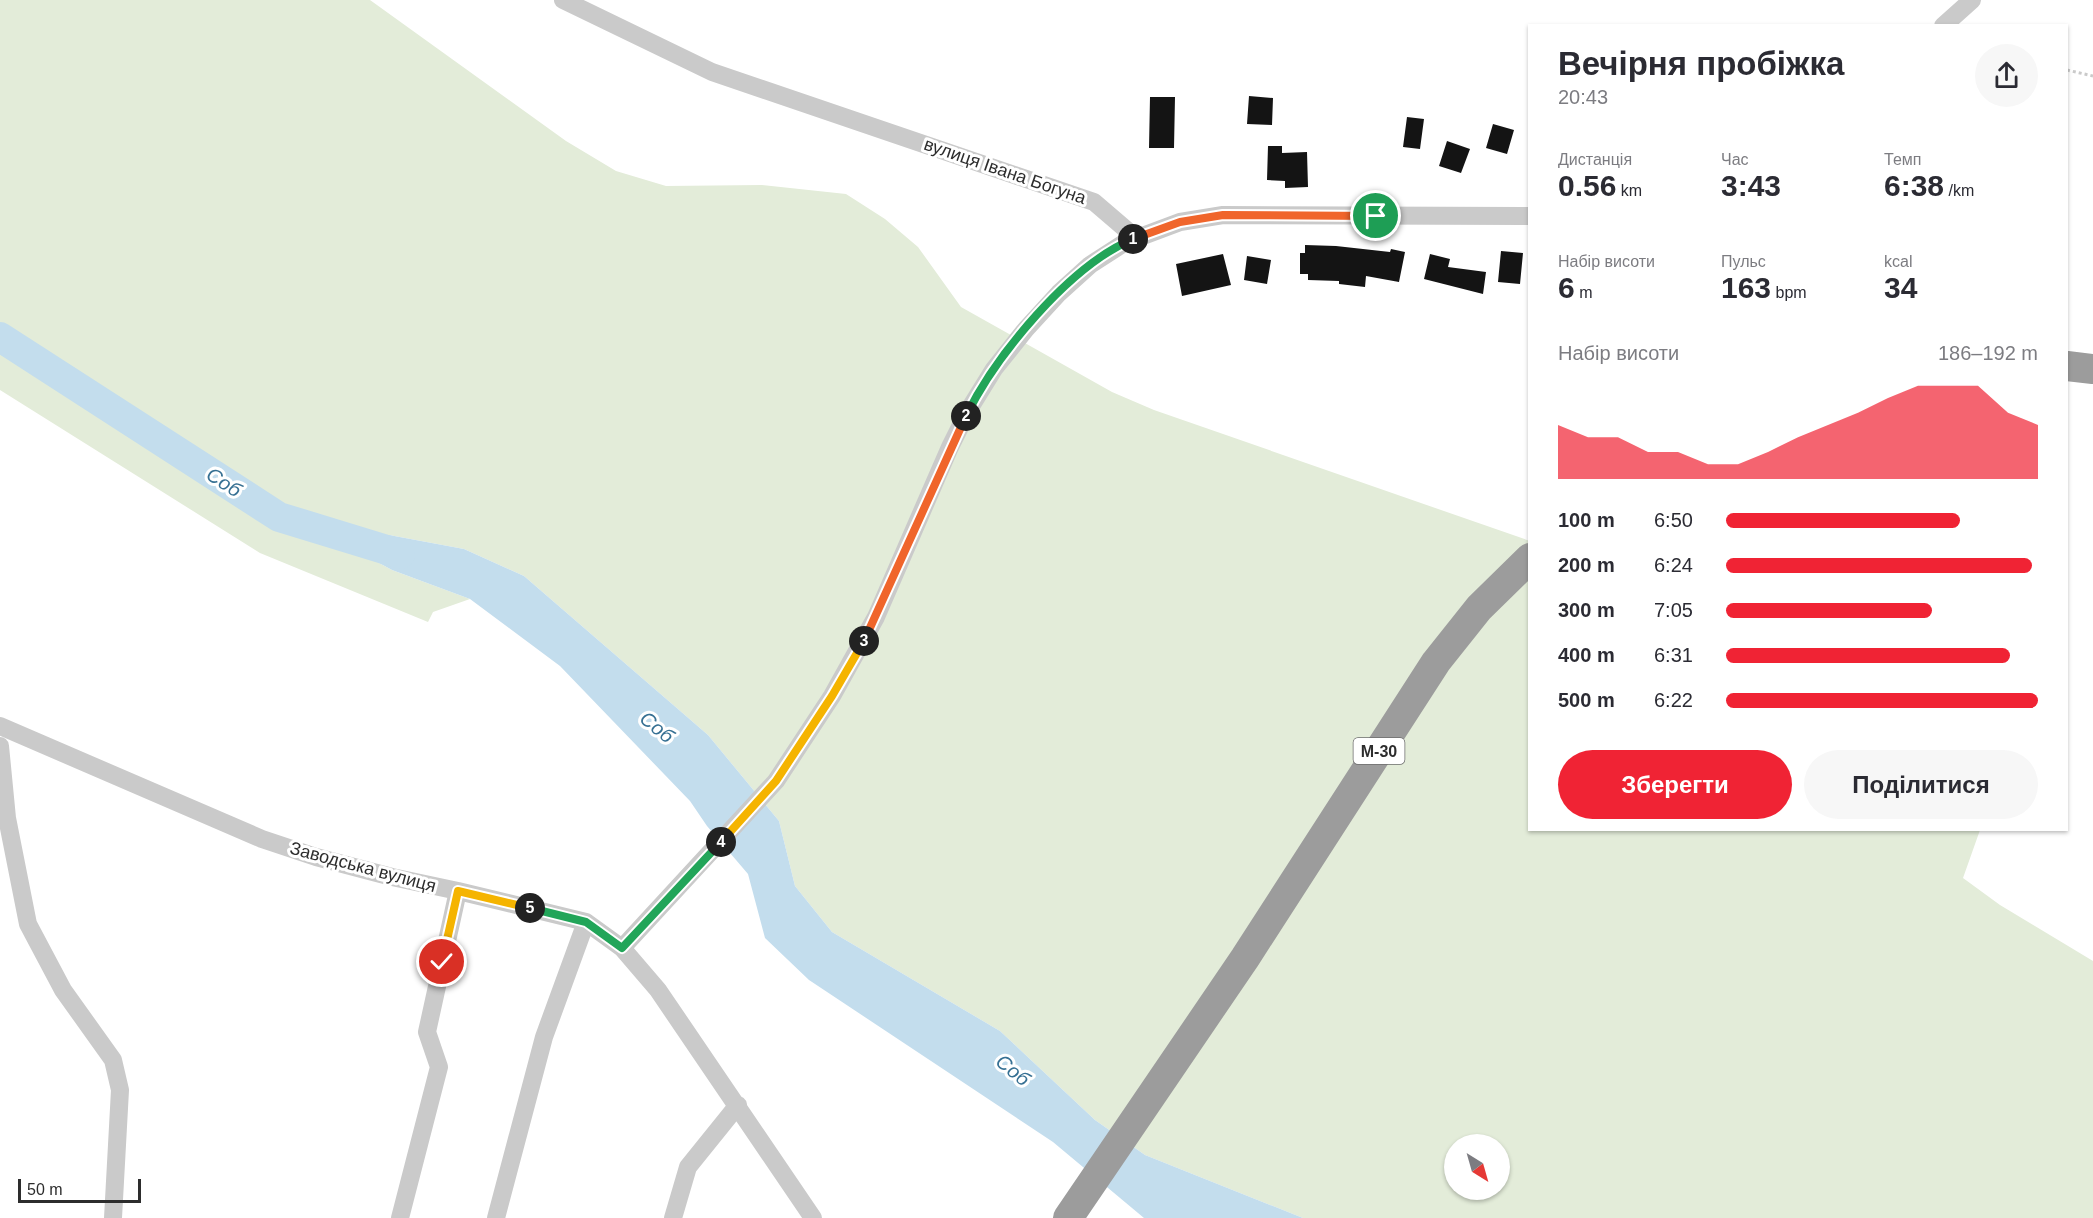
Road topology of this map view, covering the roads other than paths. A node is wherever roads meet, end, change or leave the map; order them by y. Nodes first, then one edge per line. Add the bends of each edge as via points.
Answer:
1 (563, 0) edge
2 (1972, 0) edge
3 (1945, 24) edge
4 (1528, 216) edge
5 (1136, 238) junction
6 (2068, 359) edge
7 (2068, 366) edge
8 (2093, 369) edge
9 (1528, 560) edge
10 (0, 726) edge
11 (0, 747) edge
12 (4, 820) edge
13 (458, 891) junction
14 (586, 922) junction
15 (622, 948) junction
16 (738, 1105) junction
17 (113, 1218) edge
18 (400, 1218) edge
19 (496, 1218) edge
20 (673, 1218) edge
21 (813, 1218) edge
22 (1068, 1218) edge

1 - 5 street, вулиця Івана Богуна via 712,72 1094,202
2 - 3 street
4 - 5 street via 1223,215 1180,222
5 - 15 street via 1090,266 1059,293 994,369 950,447 876,617 832,696 776,781
6 - 8 street
7 - 8 highway
9 - 22 highway, М-30 via 1479,608 1436,662 1245,958
10 - 13 street, Заводська вулиця via 262,839 316,857
11 - 12 street
12 - 17 street via 28,924 63,990 113,1060 120,1090
13 - 14 street, Заводська вулиця
13 - 18 street via 427,1032 439,1067
14 - 15 street, Заводська вулиця
14 - 19 street via 544,1037
15 - 16 street, Заводська вулиця via 658,990
16 - 20 street via 688,1167
16 - 21 street, Заводська вулиця

